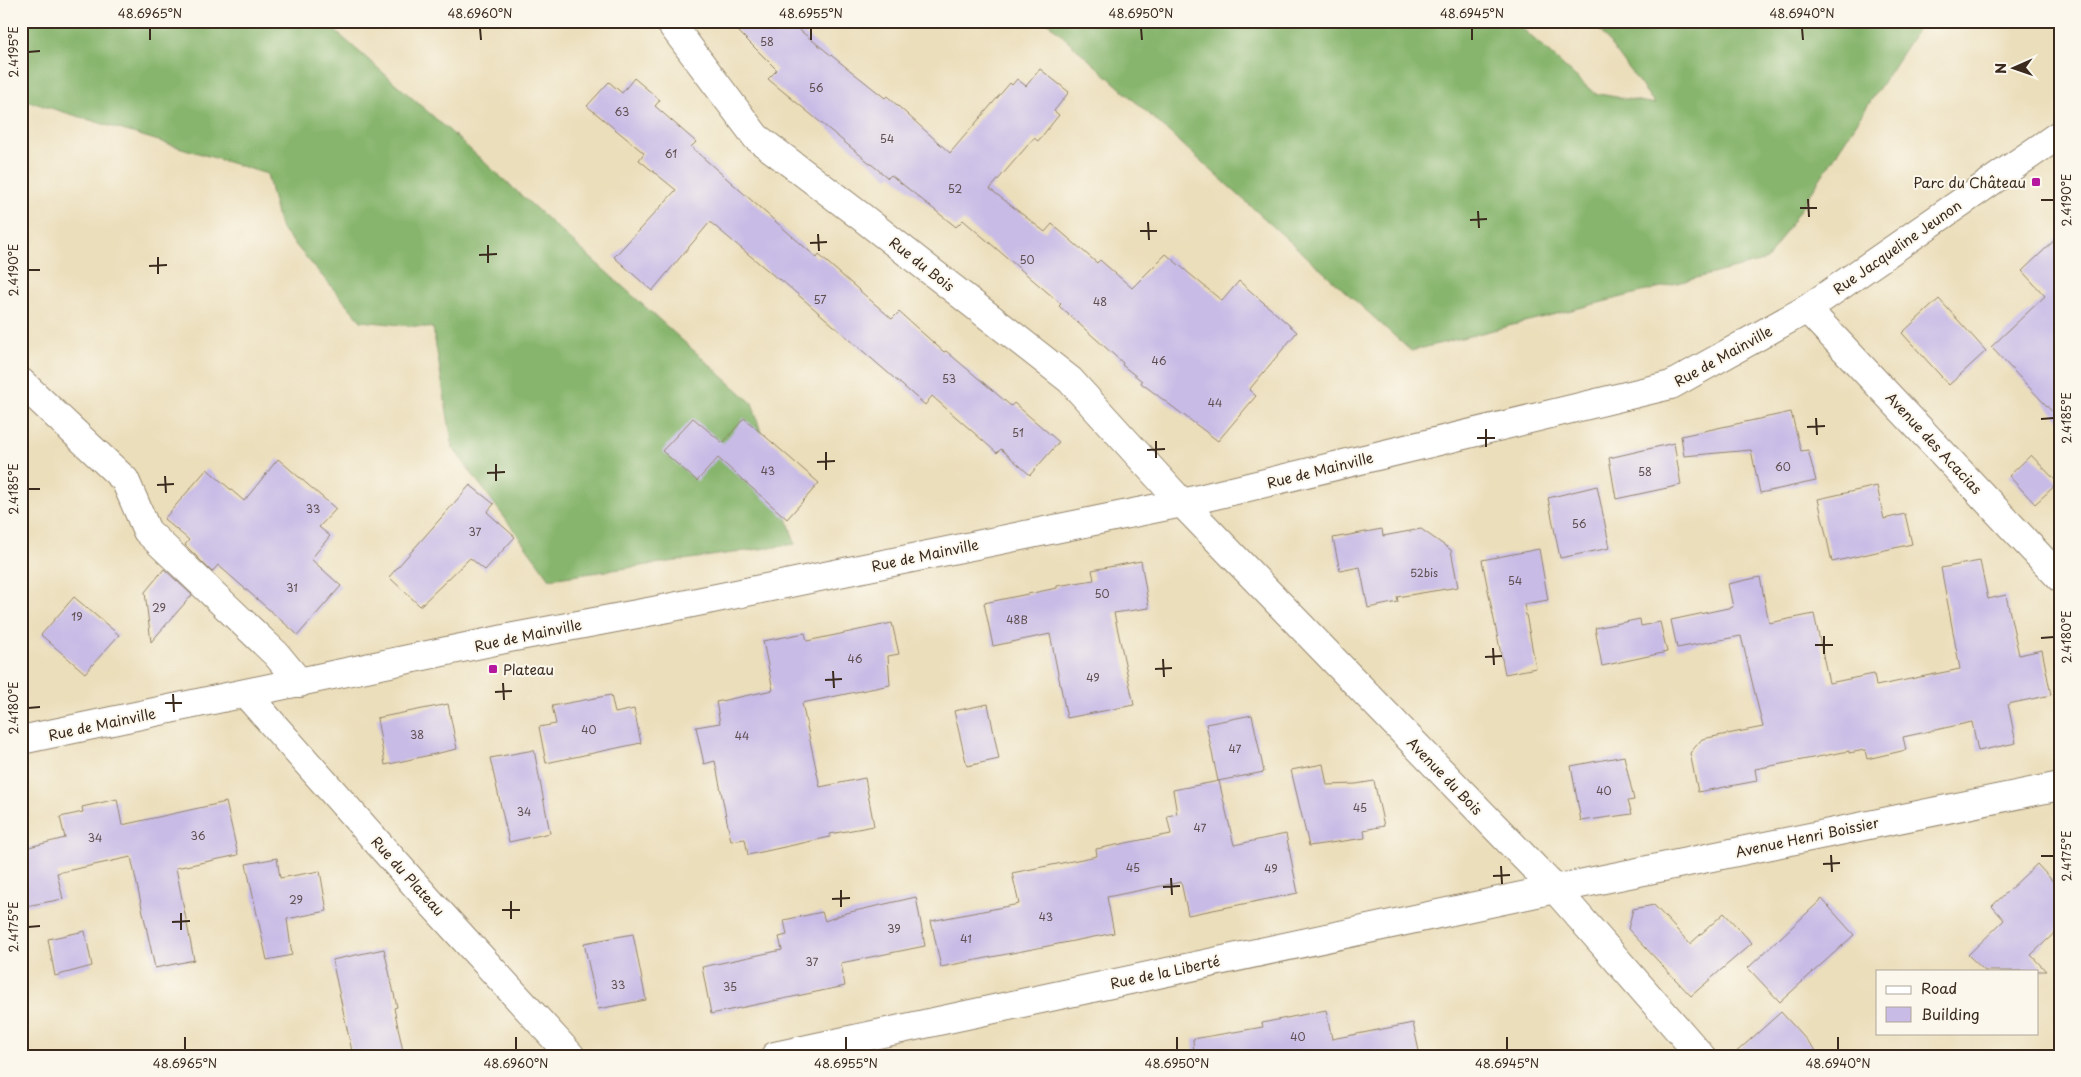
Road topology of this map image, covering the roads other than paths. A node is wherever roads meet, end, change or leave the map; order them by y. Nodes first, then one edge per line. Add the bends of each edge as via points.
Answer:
1 (668, 21) edge
2 (2060, 134) edge
3 (1808, 309) junction
4 (21, 382) edge
5 (1182, 503) junction
6 (2060, 578) edge
7 (300, 683) junction
8 (246, 694) junction
9 (21, 740) edge
10 (2060, 786) edge
11 (1555, 889) junction
12 (571, 1056) edge
13 (775, 1056) edge
14 (1701, 1056) edge

1 - 5 street, Rue du Bois via 756,137 1070,380
2 - 3 street, Rue Jacqueline Jeunon
3 - 5 street, Rue de Mainville via 1671,385
3 - 6 street, Avenue des Acacias
4 - 7 street via 125,480 147,531 276,654
5 - 7 street, Rue de Mainville
5 - 11 street, Avenue du Bois
7 - 8 street, Rue de Mainville
8 - 9 street, Rue de Mainville
8 - 12 street, Rue du Plateau
10 - 11 street, Avenue Henri Boissier
11 - 13 street, Rue de la Liberté
11 - 14 street, Avenue du Bois

